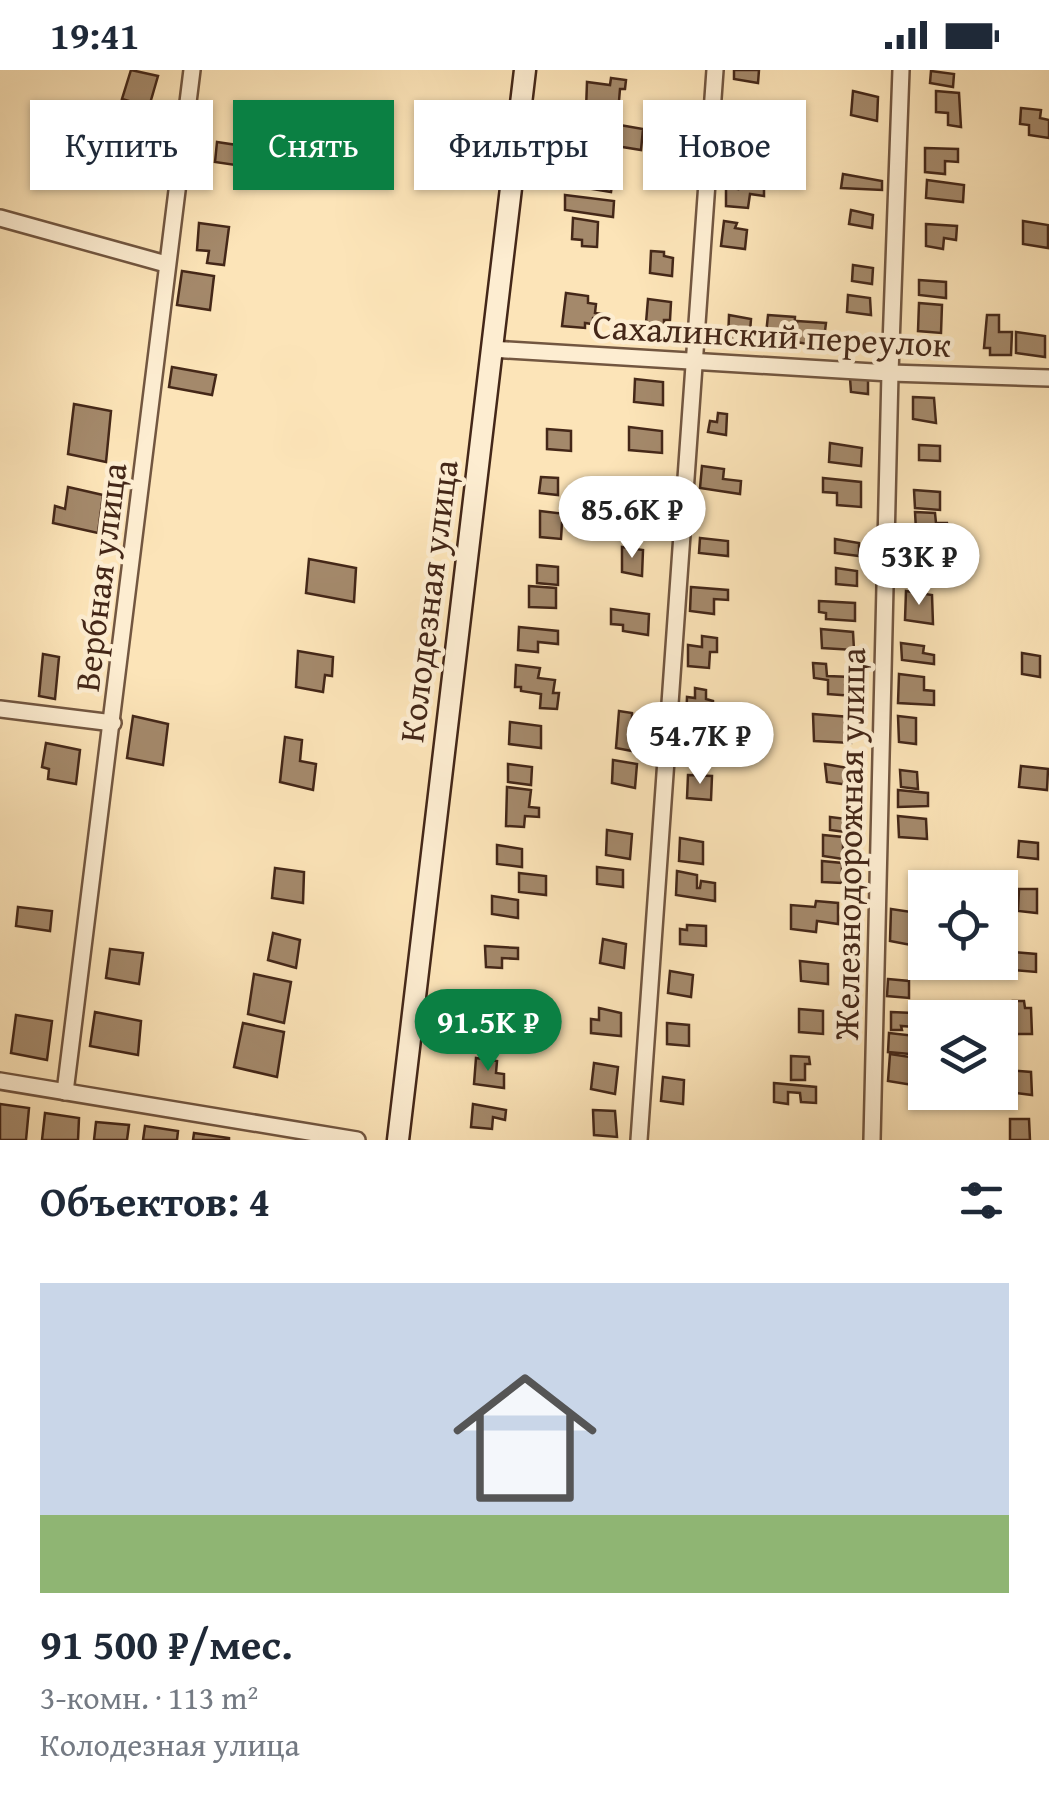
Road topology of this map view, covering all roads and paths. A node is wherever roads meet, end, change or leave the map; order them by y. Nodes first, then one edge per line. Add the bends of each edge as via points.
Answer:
1 (192, 70) edge
2 (525, 70) edge
3 (715, 70) edge
4 (901, 70) edge
5 (0, 218) edge
6 (166, 264) junction
7 (491, 349) junction
8 (693, 361) junction
9 (890, 373) junction
10 (1049, 378) edge
11 (0, 710) edge
12 (113, 723) junction
13 (0, 1081) edge
14 (64, 1092) junction
15 (358, 1140) edge
16 (398, 1140) edge
17 (639, 1140) edge
18 (872, 1140) edge

1 - 6 street, Вербная улица
2 - 7 main road, Колодезная улица
3 - 8 street
4 - 9 street, Железнодорожная улица
5 - 6 street
6 - 12 street, Вербная улица
7 - 8 street, Сахалинский переулок
7 - 16 main road, Колодезная улица
8 - 9 street, Сахалинский переулок
8 - 17 street
9 - 10 street, Сахалинский переулок
9 - 18 street, Железнодорожная улица
11 - 12 street
12 - 14 street, Вербная улица
13 - 14 street
14 - 15 street

